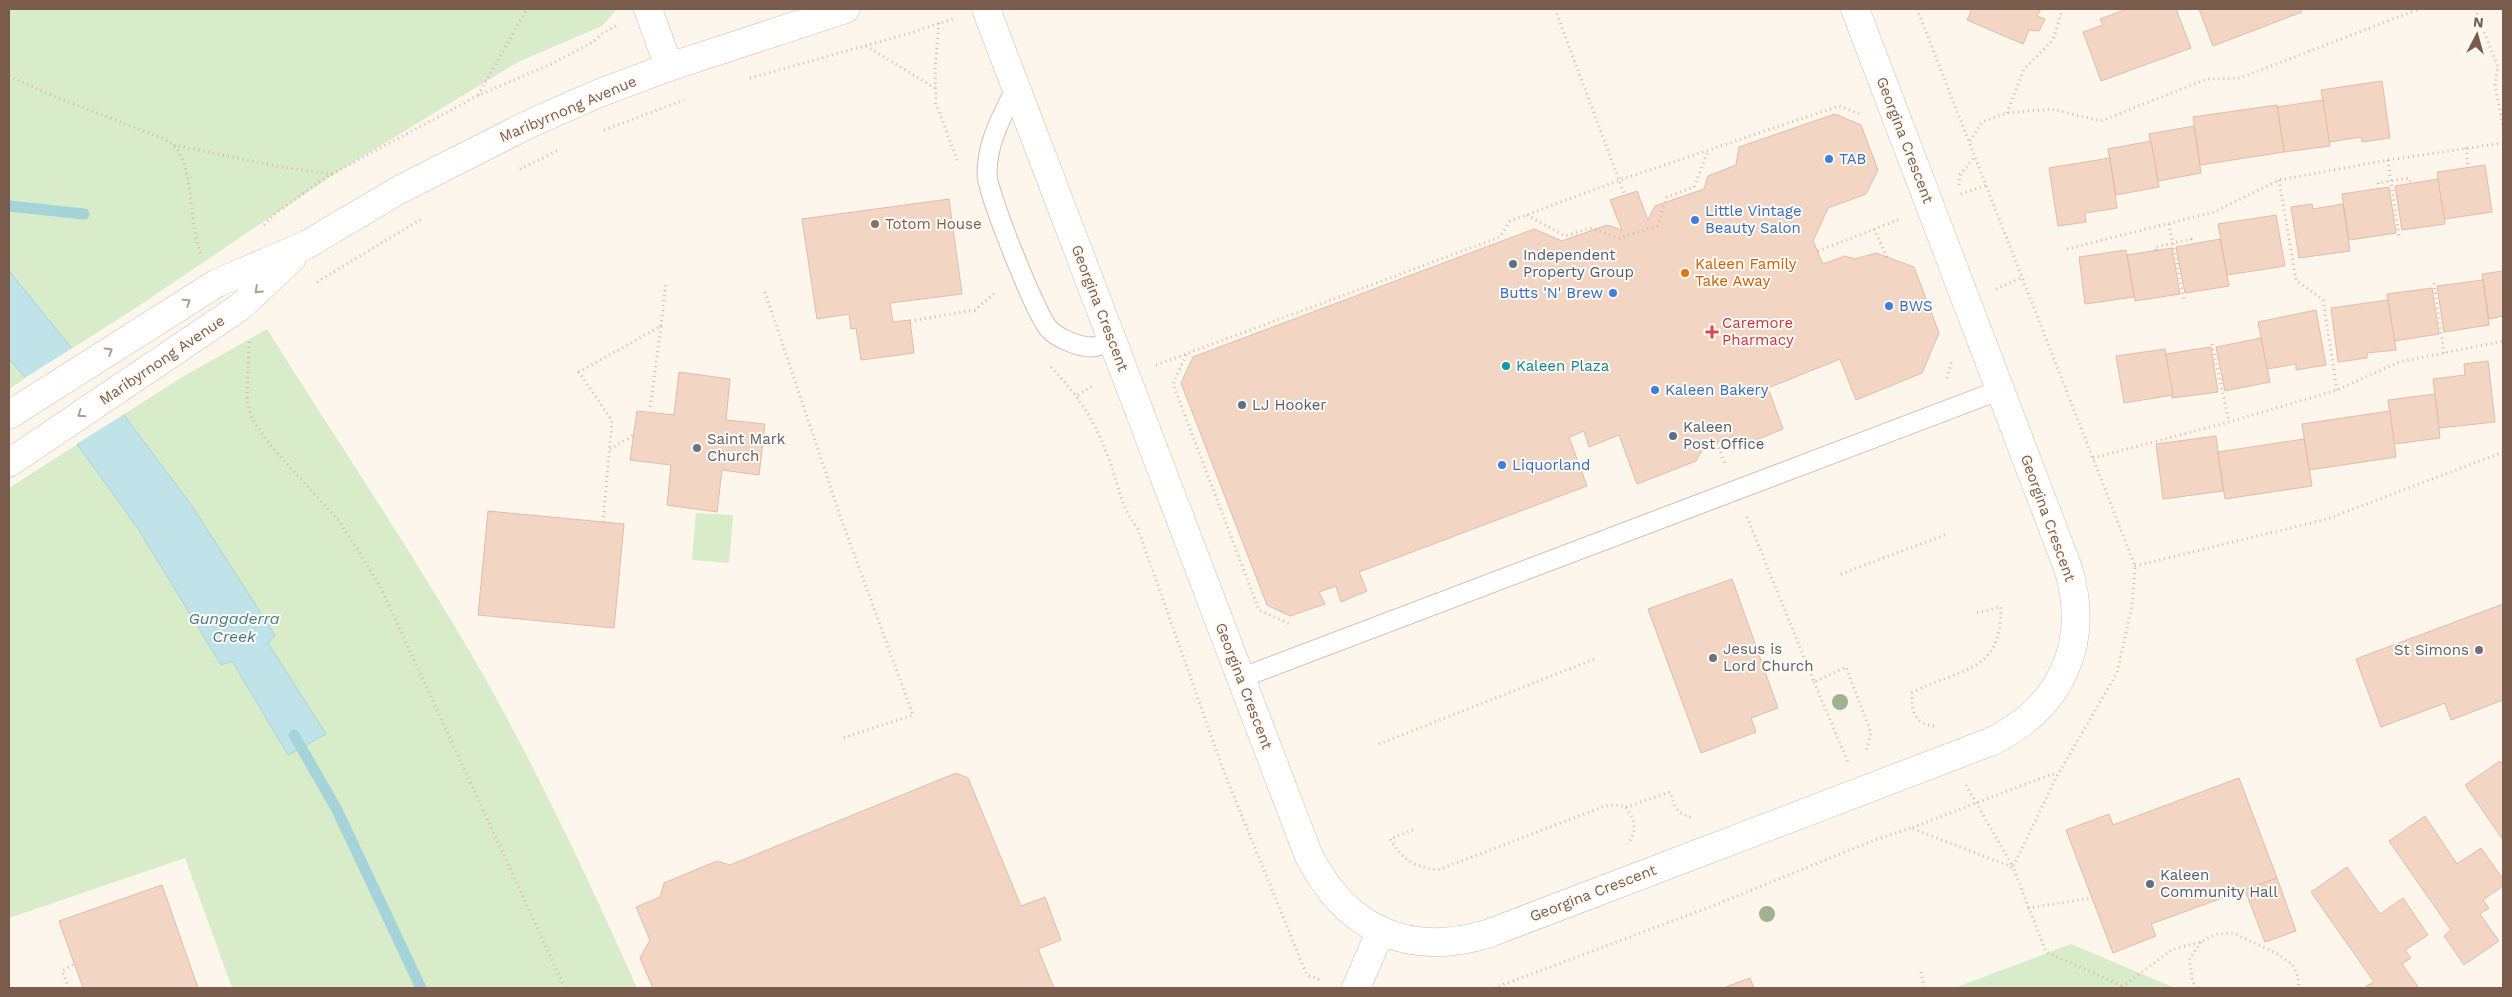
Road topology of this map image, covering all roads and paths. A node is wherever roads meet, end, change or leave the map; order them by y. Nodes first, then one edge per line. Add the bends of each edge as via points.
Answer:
1 (527, 9) edge
2 (846, 9) edge
3 (986, 9) edge
4 (1555, 9) edge
5 (1855, 9) edge
6 (1918, 9) edge
7 (2419, 9) edge
8 (2475, 9) edge
9 (2062, 11) dead end
10 (649, 13) edge
11 (956, 17) dead end
12 (939, 23) junction
13 (865, 45) junction
14 (669, 67) junction
15 (9, 76) edge
16 (743, 80) dead end
17 (935, 88) junction
18 (1016, 88) junction
19 (477, 96) junction
20 (688, 98) dead end
21 (2007, 113) junction
22 (1864, 124) dead end
23 (2503, 127) edge
24 (597, 133) dead end
25 (1969, 142) junction
26 (2503, 143) edge
27 (173, 144) junction
28 (2466, 148) junction
29 (561, 149) dead end
30 (1708, 151) junction
31 (1975, 156) junction
32 (2388, 160) junction
33 (960, 167) dead end
34 (2468, 167) dead end
35 (517, 170) dead end
36 (333, 174) junction
37 (1620, 180) junction
38 (2279, 180) junction
39 (2391, 180) junction
40 (2410, 183) dead end
41 (2379, 189) dead end
42 (1625, 196) dead end
43 (1957, 196) dead end
44 (1895, 211) dead end
45 (1526, 215) junction
46 (426, 216) dead end
47 (2169, 224) junction
48 (262, 227) dead end
49 (1874, 229) dead end
50 (1901, 229) dead end
51 (2399, 236) dead end
52 (2172, 243) junction
53 (2192, 244) dead end
54 (306, 245) junction
55 (2067, 249) dead end
56 (2156, 250) dead end
57 (1887, 256) dead end
58 (666, 282) dead end
59 (217, 283) junction
60 (2434, 283) dead end
61 (311, 286) dead end
62 (1001, 288) dead end
63 (765, 292) dead end
64 (2184, 299) dead end
65 (240, 307) junction
66 (910, 321) dead end
67 (661, 326) junction
68 (2503, 341) edge
69 (1113, 342) junction
70 (2212, 344) dead end
71 (2444, 354) junction
72 (1186, 355) junction
73 (1952, 357) dead end
74 (1047, 362) dead end
75 (1164, 364) dead end
76 (1940, 382) dead end
77 (2000, 390) junction
78 (2338, 390) junction
79 (650, 408) dead end
80 (9, 415) edge
81 (2229, 422) junction
82 (634, 435) dead end
83 (1716, 443) dead end
84 (609, 449) junction
85 (2503, 452) edge
86 (2093, 458) junction
87 (9, 463) edge
88 (1736, 490) junction
89 (603, 522) dead end
90 (1947, 534) dead end
91 (2135, 566) junction
92 (1841, 574) dead end
93 (1297, 624) dead end
94 (1597, 658) dead end
95 (1241, 678) junction
96 (1814, 682) junction
97 (843, 738) dead end
98 (1379, 744) dead end
99 (1864, 755) dead end
100 (1854, 760) dead end
101 (1848, 763) junction
102 (1839, 766) dead end
103 (2057, 776) junction
104 (1626, 807) junction
105 (1701, 817) dead end
106 (1911, 828) junction
107 (1413, 830) dead end
108 (2013, 867) junction
109 (1621, 883) junction
110 (2092, 898) dead end
111 (2028, 908) junction
112 (1381, 930) junction
113 (2201, 942) junction
114 (74, 964) dead end
115 (1921, 972) dead end
116 (1325, 982) dead end
117 (2122, 987) edge
118 (69, 988) edge
119 (565, 988) edge
120 (1356, 988) edge
121 (1494, 988) edge
122 (1924, 988) edge
123 (2127, 988) edge
124 (2197, 988) edge
125 (2299, 988) edge

1 - 19 path
2 - 14 street, Maribyrnong Avenue
3 - 18 street, Georgina Crescent
4 - 37 path
5 - 77 street, Georgina Crescent
6 - 25 path
7 - 21 path via 2240,78 2207,79 2101,121 2051,109
8 - 23 path via 2498,67 2495,84
9 - 21 path via 2053,40 2024,69
10 - 14 street
10 - 19 path via 622,26 616,24 576,51
11 - 12 path
12 - 13 path
12 - 17 path
13 - 16 path
13 - 17 path
14 - 54 street, Maribyrnong Avenue via 597,94 458,158
15 - 27 path
17 - 33 path via 936,103
18 - 69 street, Georgina Crescent
18 - 69 lane via 988,150 987,177 1032,300 1049,329 1065,340 1090,347
19 - 36 path
20 - 24 path
21 - 25 path via 1982,122
22 - 30 path via 1861,115 1839,106
25 - 31 path
26 - 28 path
27 - 36 path via 281,167
27 - 59 path via 184,165 200,252
28 - 32 path
28 - 34 path
29 - 35 path
30 - 37 path
30 - 45 path via 1694,187 1667,197 1657,226 1619,238 1590,228 1565,236
31 - 43 path via 1960,175
31 - 86 path
32 - 38 path
32 - 39 path
36 - 48 path via 276,213
37 - 42 path
37 - 45 path
38 - 47 path via 2214,212
38 - 78 path via 2296,280 2322,300
39 - 40 path via 2409,178
39 - 41 path via 2378,183
39 - 51 path
44 - 50 path
45 - 72 path via 1510,221 1500,237
46 - 61 path
47 - 52 path
47 - 55 path
49 - 57 path
52 - 53 path via 2191,239
52 - 56 path via 2155,247
52 - 64 path
54 - 59 street, Maribyrnong Avenue
54 -> 65 street, Maribyrnong Avenue
58 - 67 path
80 -> 59 street, Maribyrnong Avenue
60 - 71 path
62 - 66 path via 974,310
63 - 97 path via 842,521 913,715
65 -> 87 street, Maribyrnong Avenue
65 - 119 path via 250,344 247,401 252,419 270,445 339,521 380,586
67 - 79 path
67 - 84 path via 579,372 612,421
68 - 71 path
69 - 95 street, Georgina Crescent
70 - 81 path
71 - 78 path via 2399,362
72 - 75 path
72 - 93 path via 1173,384 1260,610 1290,626
73 - 76 path via 1948,377
74 - 116 path via 1078,395 1094,423 1126,514 1138,529 1224,772 1297,951 1307,975
77 - 88 lane
77 - 109 street, Georgina Crescent via 2074,588 2076,630 2072,651 2055,690 2027,721 1990,742
78 - 81 path
81 - 86 path
82 - 84 path
83 - 88 path
84 - 89 path
85 - 91 path via 2327,519
86 - 91 path
88 - 95 lane
88 - 96 path
90 - 92 path
91 - 103 path via 2130,616 2116,673
94 - 98 path
95 - 112 street, Georgina Crescent via 1318,873 1344,907
96 - 99 path via 1846,667 1871,733 1868,751
96 - 101 path
100 - 101 path
101 - 102 path
103 - 106 path via 2052,774
103 - 108 path
104 - 105 path via 1670,792 1681,814 1695,819
104 - 107 path via 1605,806 1438,870 1413,865 1400,855 1390,839
104 - 109 path via 1635,829 1623,848 1611,852
106 - 108 path
106 - 121 path via 1872,840 1710,907
108 - 111 path
109 - 112 street, Georgina Crescent via 1466,940 1422,942
110 - 111 path
111 - 117 path via 2046,952
112 - 120 street
113 - 117 path via 2173,949
113 - 124 path via 2189,960
113 - 125 path via 2216,934 2233,934 2276,953 2292,964
114 - 118 path via 62,971
115 - 122 path
117 - 123 path

